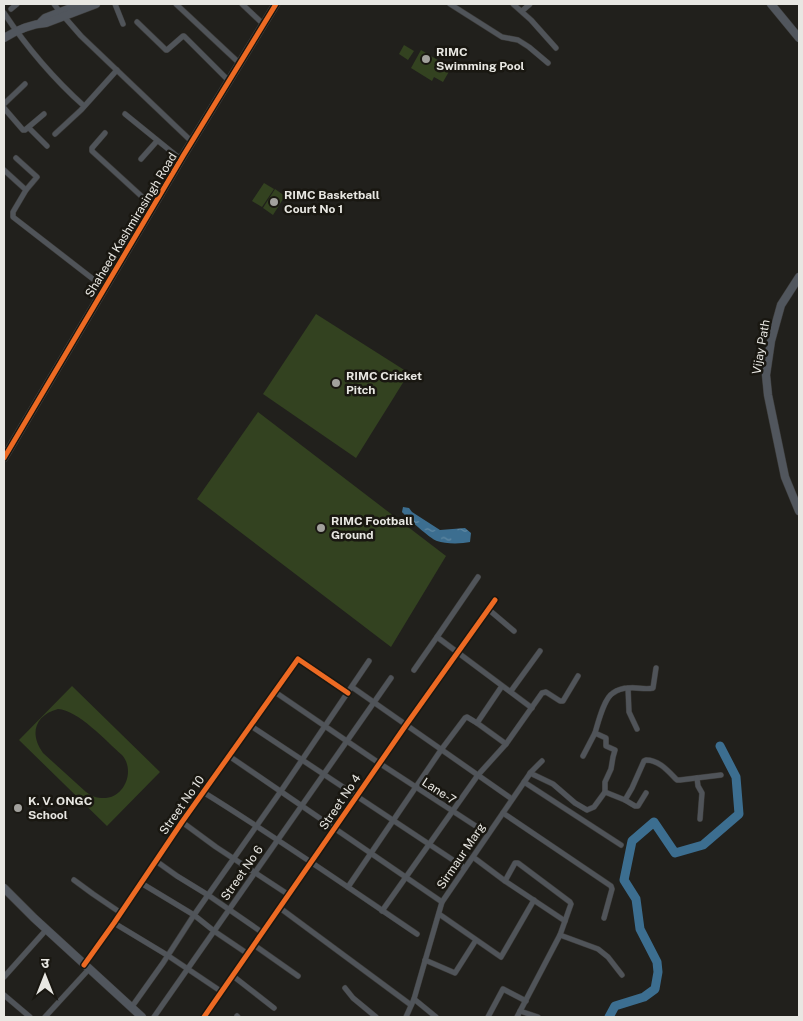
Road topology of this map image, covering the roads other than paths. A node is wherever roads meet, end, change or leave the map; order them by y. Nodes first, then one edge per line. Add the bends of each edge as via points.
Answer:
1 (17, 4) edge
2 (54, 4) edge
3 (80, 4) edge
4 (96, 4) edge
5 (115, 4) edge
6 (176, 4) edge
7 (242, 4) edge
8 (272, 4) edge
9 (276, 4) edge
10 (450, 4) edge
11 (513, 4) edge
12 (530, 4) edge
13 (771, 4) edge
14 (11, 8) dead end
15 (522, 12) junction
16 (4, 13) edge
17 (62, 15) junction
18 (137, 22) dead end
19 (261, 22) junction
20 (123, 24) dead end
21 (16, 31) junction
22 (4, 38) edge
23 (799, 38) edge
24 (556, 48) dead end
25 (237, 61) junction
26 (548, 63) dead end
27 (117, 70) junction
28 (226, 78) junction
29 (25, 84) dead end
30 (4, 104) edge
31 (84, 106) junction
32 (4, 108) edge
33 (44, 114) dead end
34 (125, 114) dead end
35 (29, 128) junction
36 (105, 133) dead end
37 (55, 134) dead end
38 (189, 139) junction
39 (157, 141) junction
40 (47, 146) dead end
41 (16, 158) dead end
42 (178, 158) junction
43 (141, 159) dead end
44 (4, 170) edge
45 (26, 190) junction
46 (150, 204) junction
47 (799, 277) edge
48 (102, 286) junction
49 (4, 451) edge
50 (4, 458) edge
51 (799, 512) edge
52 (478, 577) dead end
53 (495, 600) dead end
54 (488, 609) junction
55 (514, 631) dead end
56 (436, 637) junction
57 (540, 651) dead end
58 (458, 654) junction
59 (369, 661) dead end
60 (656, 668) dead end
61 (414, 670) dead end
62 (578, 676) dead end
63 (391, 678) dead end
64 (502, 686) junction
65 (628, 688) junction
66 (350, 690) junction
67 (511, 691) junction
68 (275, 692) junction
69 (374, 703) junction
70 (532, 708) junction
71 (477, 722) junction
72 (406, 725) junction
73 (250, 726) junction
74 (325, 726) junction
75 (637, 729) dead end
76 (595, 733) junction
77 (347, 741) junction
78 (506, 744) junction
79 (441, 750) junction
80 (229, 756) junction
81 (583, 756) dead end
82 (301, 760) junction
83 (542, 760) dead end
84 (379, 764) junction
85 (531, 772) junction
86 (324, 775) junction
87 (478, 775) junction
88 (721, 775) dead end
89 (696, 778) junction
90 (524, 782) junction
91 (416, 788) junction
92 (281, 791) junction
93 (203, 792) junction
94 (605, 792) junction
95 (646, 792) dead end
96 (356, 797) junction
97 (512, 799) junction
98 (625, 800) junction
99 (301, 806) junction
100 (452, 811) junction
101 (503, 813) junction
102 (700, 819) dead end
103 (394, 821) junction
104 (182, 822) junction
105 (257, 825) junction
106 (334, 828) junction
107 (488, 834) junction
108 (278, 839) junction
109 (430, 844) junction
110 (621, 845) dead end
111 (371, 853) junction
112 (473, 857) junction
113 (234, 858) junction
114 (156, 861) junction
115 (311, 863) junction
116 (465, 868) junction
117 (255, 872) junction
118 (406, 877) junction
119 (74, 880) dead end
120 (505, 881) junction
121 (141, 883) junction
122 (4, 888) edge
123 (348, 888) junction
124 (208, 895) junction
125 (289, 895) junction
126 (534, 900) junction
127 (442, 902) junction
128 (280, 908) junction
129 (229, 910) junction
130 (382, 910) junction
131 (121, 913) junction
132 (438, 914) junction
133 (194, 915) junction
134 (604, 918) dead end
135 (565, 921) junction
136 (114, 923) junction
137 (46, 930) junction
138 (214, 931) junction
139 (263, 933) junction
140 (417, 934) dead end
141 (560, 935) junction
142 (476, 940) junction
143 (254, 945) junction
144 (248, 954) junction
145 (167, 955) junction
146 (425, 960) junction
147 (86, 967) junction
148 (187, 970) junction
149 (622, 975) dead end
150 (233, 976) junction
151 (298, 976) dead end
152 (4, 977) edge
153 (345, 988) dead end
154 (222, 992) junction
155 (4, 995) edge
156 (414, 999) junction
157 (526, 1001) junction
158 (411, 1005) junction
159 (274, 1008) dead end
160 (520, 1011) junction
161 (135, 1014) edge
162 (48, 1016) edge
163 (30, 1017) edge
164 (154, 1017) edge
165 (204, 1017) edge
166 (376, 1017) edge
167 (406, 1017) edge
168 (436, 1017) edge
169 (488, 1017) edge
170 (517, 1017) edge
171 (538, 1017) edge

1 - 14 street
2 - 17 street
3 - 17 street
4 - 17 street
5 - 20 street
6 - 25 street
7 - 19 street
8 - 19 street, Shaheed Kashmirasingh Road
9 - 50 street, Shaheed Kashmirasingh Road
10 - 26 street via 502,37 518,40
11 - 15 street
12 - 15 street
13 - 23 street
15 - 24 street
16 - 21 street
17 - 21 street
17 - 27 street
18 - 28 street via 166,50 184,36
19 - 25 street, Shaheed Kashmirasingh Road
21 - 22 street
21 - 31 street
25 - 28 street, Shaheed Kashmirasingh Road
27 - 31 street
27 - 38 street
28 - 38 street, Shaheed Kashmirasingh Road
29 - 30 street
31 - 37 street
32 - 35 street via 23,130
33 - 35 street
34 - 39 street
35 - 40 street
36 - 46 street via 92,151
38 - 42 street, Shaheed Kashmirasingh Road
39 - 42 street
39 - 43 street
41 - 45 street via 36,176
42 - 46 street, Shaheed Kashmirasingh Road
44 - 45 street
45 - 48 street via 13,216
46 - 48 street, Shaheed Kashmirasingh Road
47 - 51 street, Vijay Path via 780,305 766,375 785,477
48 - 49 street, Shaheed Kashmirasingh Road
52 - 56 street
53 - 54 street, Street No 4
54 - 55 street
54 - 58 street, Street No 4
56 - 58 street
56 - 61 street
57 - 67 street
58 - 64 street
58 - 72 street, Street No 4
59 - 66 street
60 - 65 street via 653,688
62 - 70 street via 563,701 544,692
63 - 69 street, Street No 6
64 - 67 street
64 - 71 street
65 - 75 street via 629,712
65 - 76 street via 610,696
66 - 68 street, Street No 10 via 298,658
66 - 69 street
66 - 74 street
67 - 70 street
68 - 73 street, Street No 10
68 - 74 street, Lane-7
69 - 72 street
69 - 77 street, Street No 6
70 - 78 street
71 - 78 street
71 - 79 street via 466,717
72 - 79 street
72 - 84 street, Street No 4
73 - 80 street, Street No 10
73 - 82 street
74 - 77 street, Lane-7
74 - 82 street
76 - 81 street
76 - 94 street via 606,738 606,746 615,750
77 - 84 street, Lane-7
77 - 86 street, Street No 6
78 - 87 street
79 - 87 street
79 - 91 street
80 - 92 street
80 - 93 street, Street No 10
82 - 86 street
82 - 92 street
83 - 85 street, Sirmaur Marg
84 - 91 street, Lane-7
84 - 96 street, Street No 4
85 - 90 street, Sirmaur Marg
85 - 94 street via 587,810 594,807
86 - 96 street
86 - 99 street, Street No 6
87 - 97 street
87 - 100 street
88 - 89 street
89 - 98 street via 677,780 662,766 646,760
89 - 102 street via 702,792
90 - 97 street, Sirmaur Marg
90 - 110 street
91 - 100 street, Lane-7
91 - 103 street
92 - 99 street
92 - 105 street
93 - 104 street, Street No 10
93 - 105 street
94 - 98 street
95 - 98 street via 638,806
96 - 103 street
96 - 106 street, Street No 4
97 - 101 street, Sirmaur Marg
99 - 106 street
99 - 108 street, Street No 6
100 - 107 street, Lane-7
100 - 109 street
101 - 107 street, Sirmaur Marg
101 - 134 street via 611,886
103 - 109 street
103 - 111 street
104 - 113 street
104 - 114 street, Street No 10
105 - 108 street
105 - 113 street
106 - 111 street
106 - 115 street, Street No 4
107 - 112 street, Sirmaur Marg
108 - 115 street
108 - 117 street, Street No 6
109 - 116 street
109 - 118 street
111 - 118 street
111 - 123 street
112 - 116 street, Sirmaur Marg
112 - 120 street
113 - 117 street
113 - 124 street
114 - 121 street, Street No 10
114 - 124 street
115 - 123 street
115 - 125 street, Street No 4
116 - 127 street, Sirmaur Marg
117 - 125 street
117 - 129 street, Street No 6
118 - 127 street
118 - 130 street
119 - 131 street
120 - 126 street
120 - 135 street via 518,863 570,902
121 - 131 street, Street No 10
121 - 133 street
122 - 137 street
123 - 130 street
124 - 129 street
124 - 133 street
125 - 128 street, Street No 4
126 - 135 street
126 - 142 street via 502,957
127 - 132 street, Sirmaur Marg
128 - 139 street, Street No 4
128 - 158 street
129 - 138 street, Street No 6
129 - 139 street
130 - 140 street
131 - 136 street, Street No 10
132 - 142 street
132 - 146 street, Sirmaur Marg
133 - 138 street
133 - 145 street
135 - 141 street
136 - 145 street
136 - 147 street, Street No 10
137 - 147 street
137 - 152 street
138 - 144 street
138 - 148 street, Street No 6
139 - 143 street, Street No 4
141 - 149 street via 603,952
141 - 157 street
142 - 146 street via 455,974
143 - 144 street, Street No 4
143 - 151 street
144 - 150 street, Street No 4
145 - 148 street
145 - 161 street
146 - 156 street, Sirmaur Marg
147 - 161 street
147 - 162 street, Street No 10
148 - 154 street
148 - 164 street, Street No 6
150 - 154 street, Street No 4
150 - 159 street
153 - 166 street
154 - 165 street, Street No 4
155 - 163 street
156 - 158 street, Sirmaur Marg
156 - 168 street
157 - 160 street
157 - 169 street via 503,989
158 - 167 street, Sirmaur Marg
160 - 170 street
160 - 171 street

